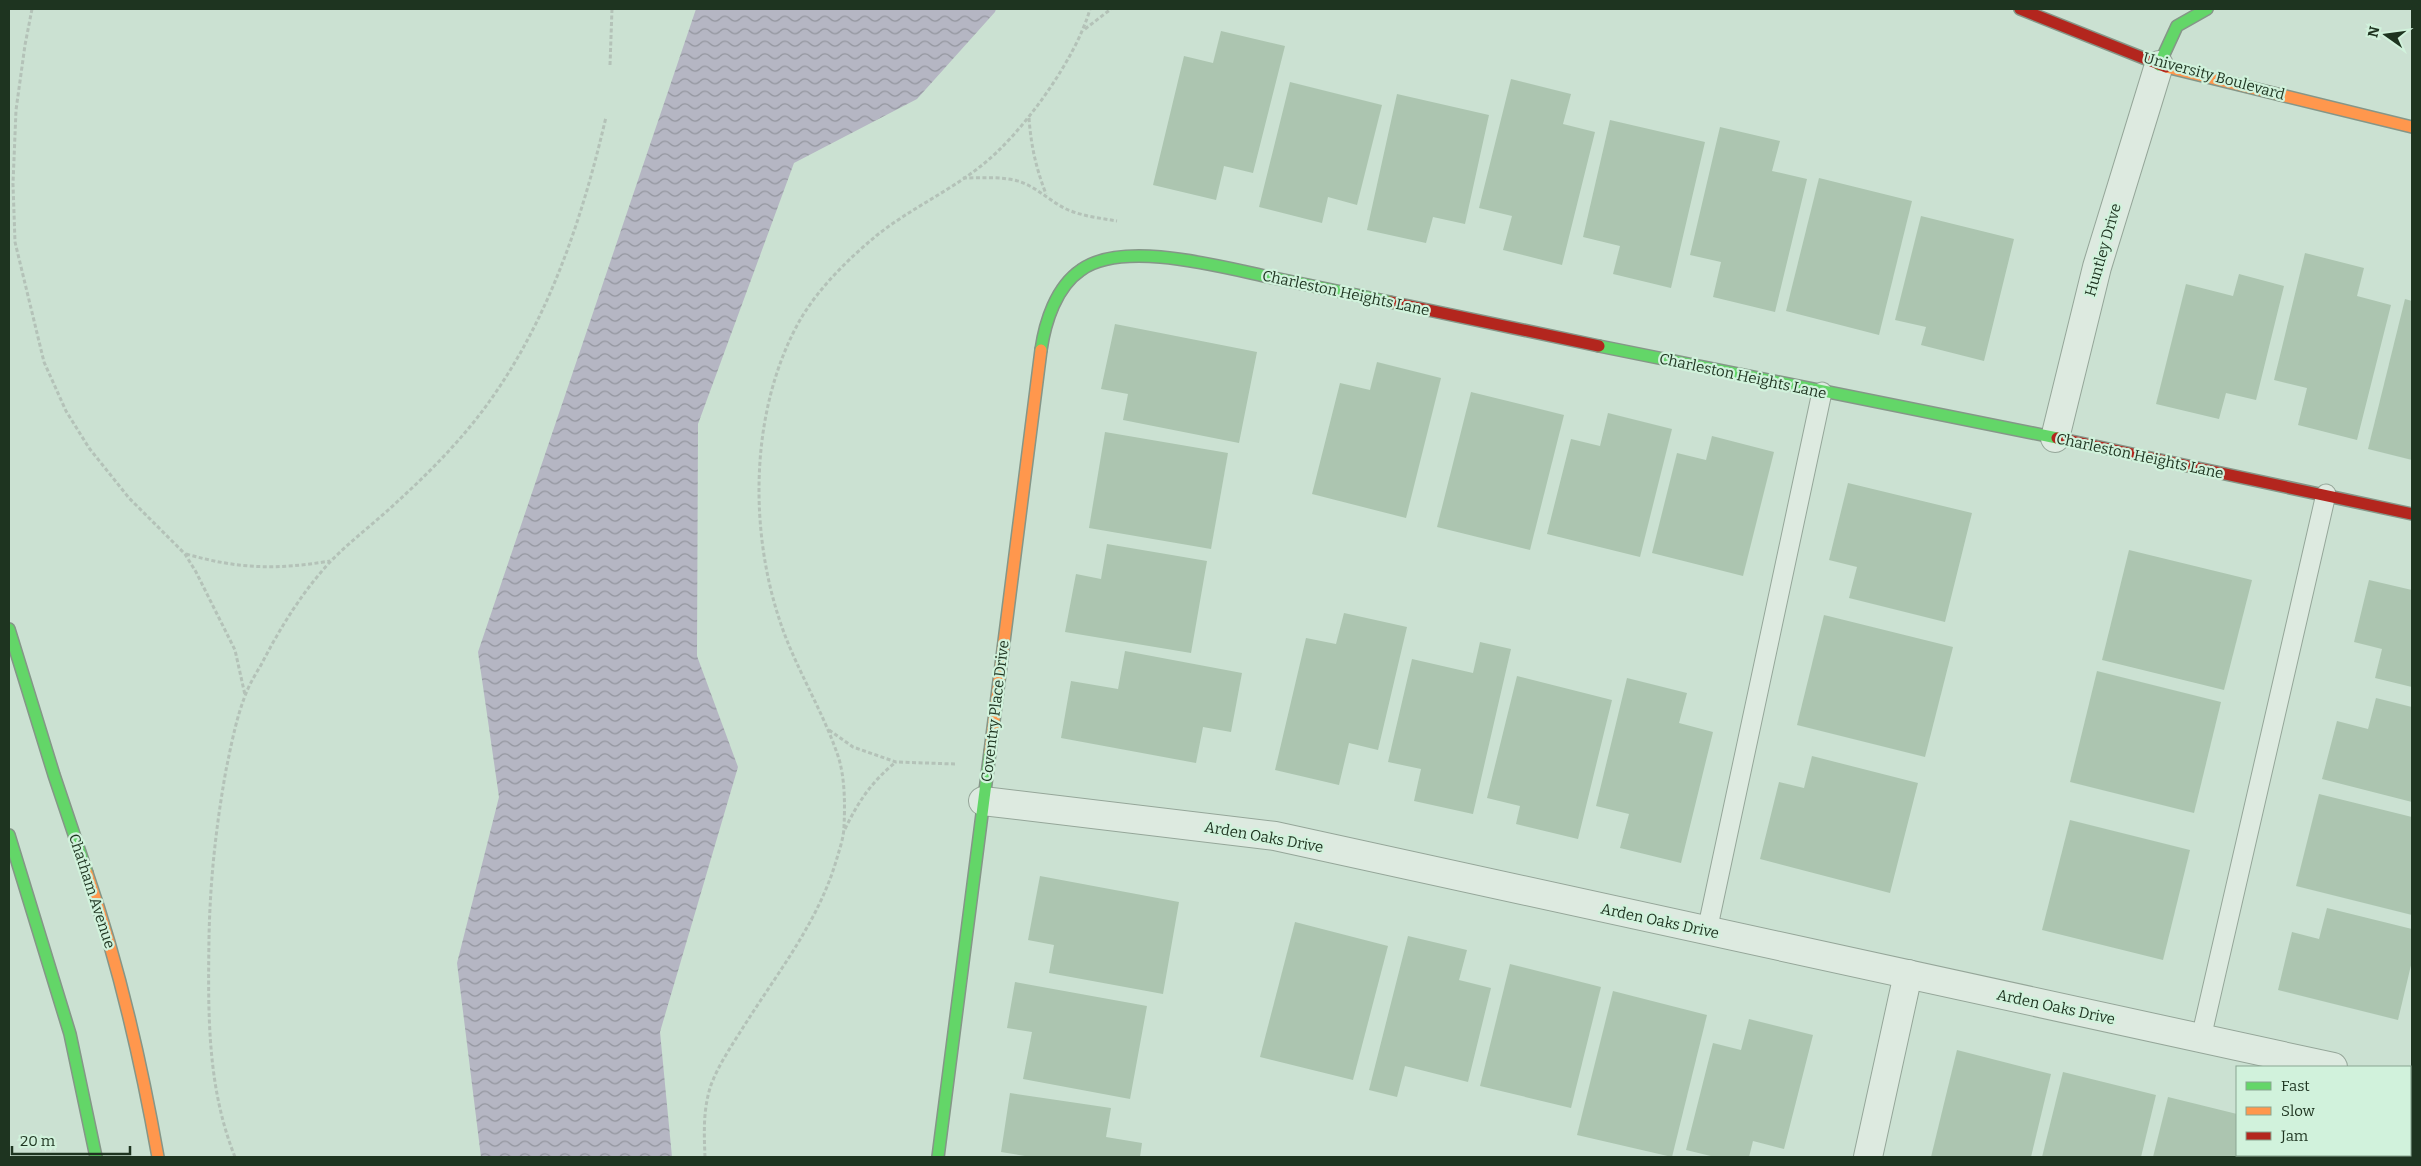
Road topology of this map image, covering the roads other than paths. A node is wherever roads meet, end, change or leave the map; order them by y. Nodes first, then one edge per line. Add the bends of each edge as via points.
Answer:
1 (2020, 9) edge
2 (2207, 9) edge
3 (2159, 65) junction
4 (2412, 127) edge
5 (1076, 275) joint
6 (1822, 392) junction
7 (2055, 438) junction
8 (2326, 494) junction
9 (2412, 514) edge
10 (9, 628) edge
11 (983, 801) junction
12 (9, 835) edge
13 (1707, 931) junction
14 (1908, 974) junction
15 (2202, 1038) junction
16 (2328, 1066) edge
17 (96, 1157) edge
18 (158, 1157) edge
19 (938, 1157) edge
20 (1868, 1157) edge

1 - 3 street, University Boulevard
2 - 3 street via 2177,26
3 - 4 street, University Boulevard
3 - 7 street, Huntley Drive via 2097,267
5 - 6 street, Charleston Heights Lane via 1101,260 1120,256 1142,255 1205,264
5 - 11 street, Coventry Place Drive via 1056,298 1042,343
6 - 7 street, Charleston Heights Lane
6 - 13 lane
7 - 8 street, Charleston Heights Lane
8 - 9 street, Charleston Heights Lane
8 - 15 lane
10 - 18 street, Chatham Avenue via 54,776 108,933
11 - 13 street, Arden Oaks Drive via 1275,836
11 - 19 street, Coventry Place Drive
12 - 17 street via 66,1014 90,1116
13 - 14 street, Arden Oaks Drive
14 - 15 street, Arden Oaks Drive
14 - 20 street
15 - 16 street, Arden Oaks Drive

